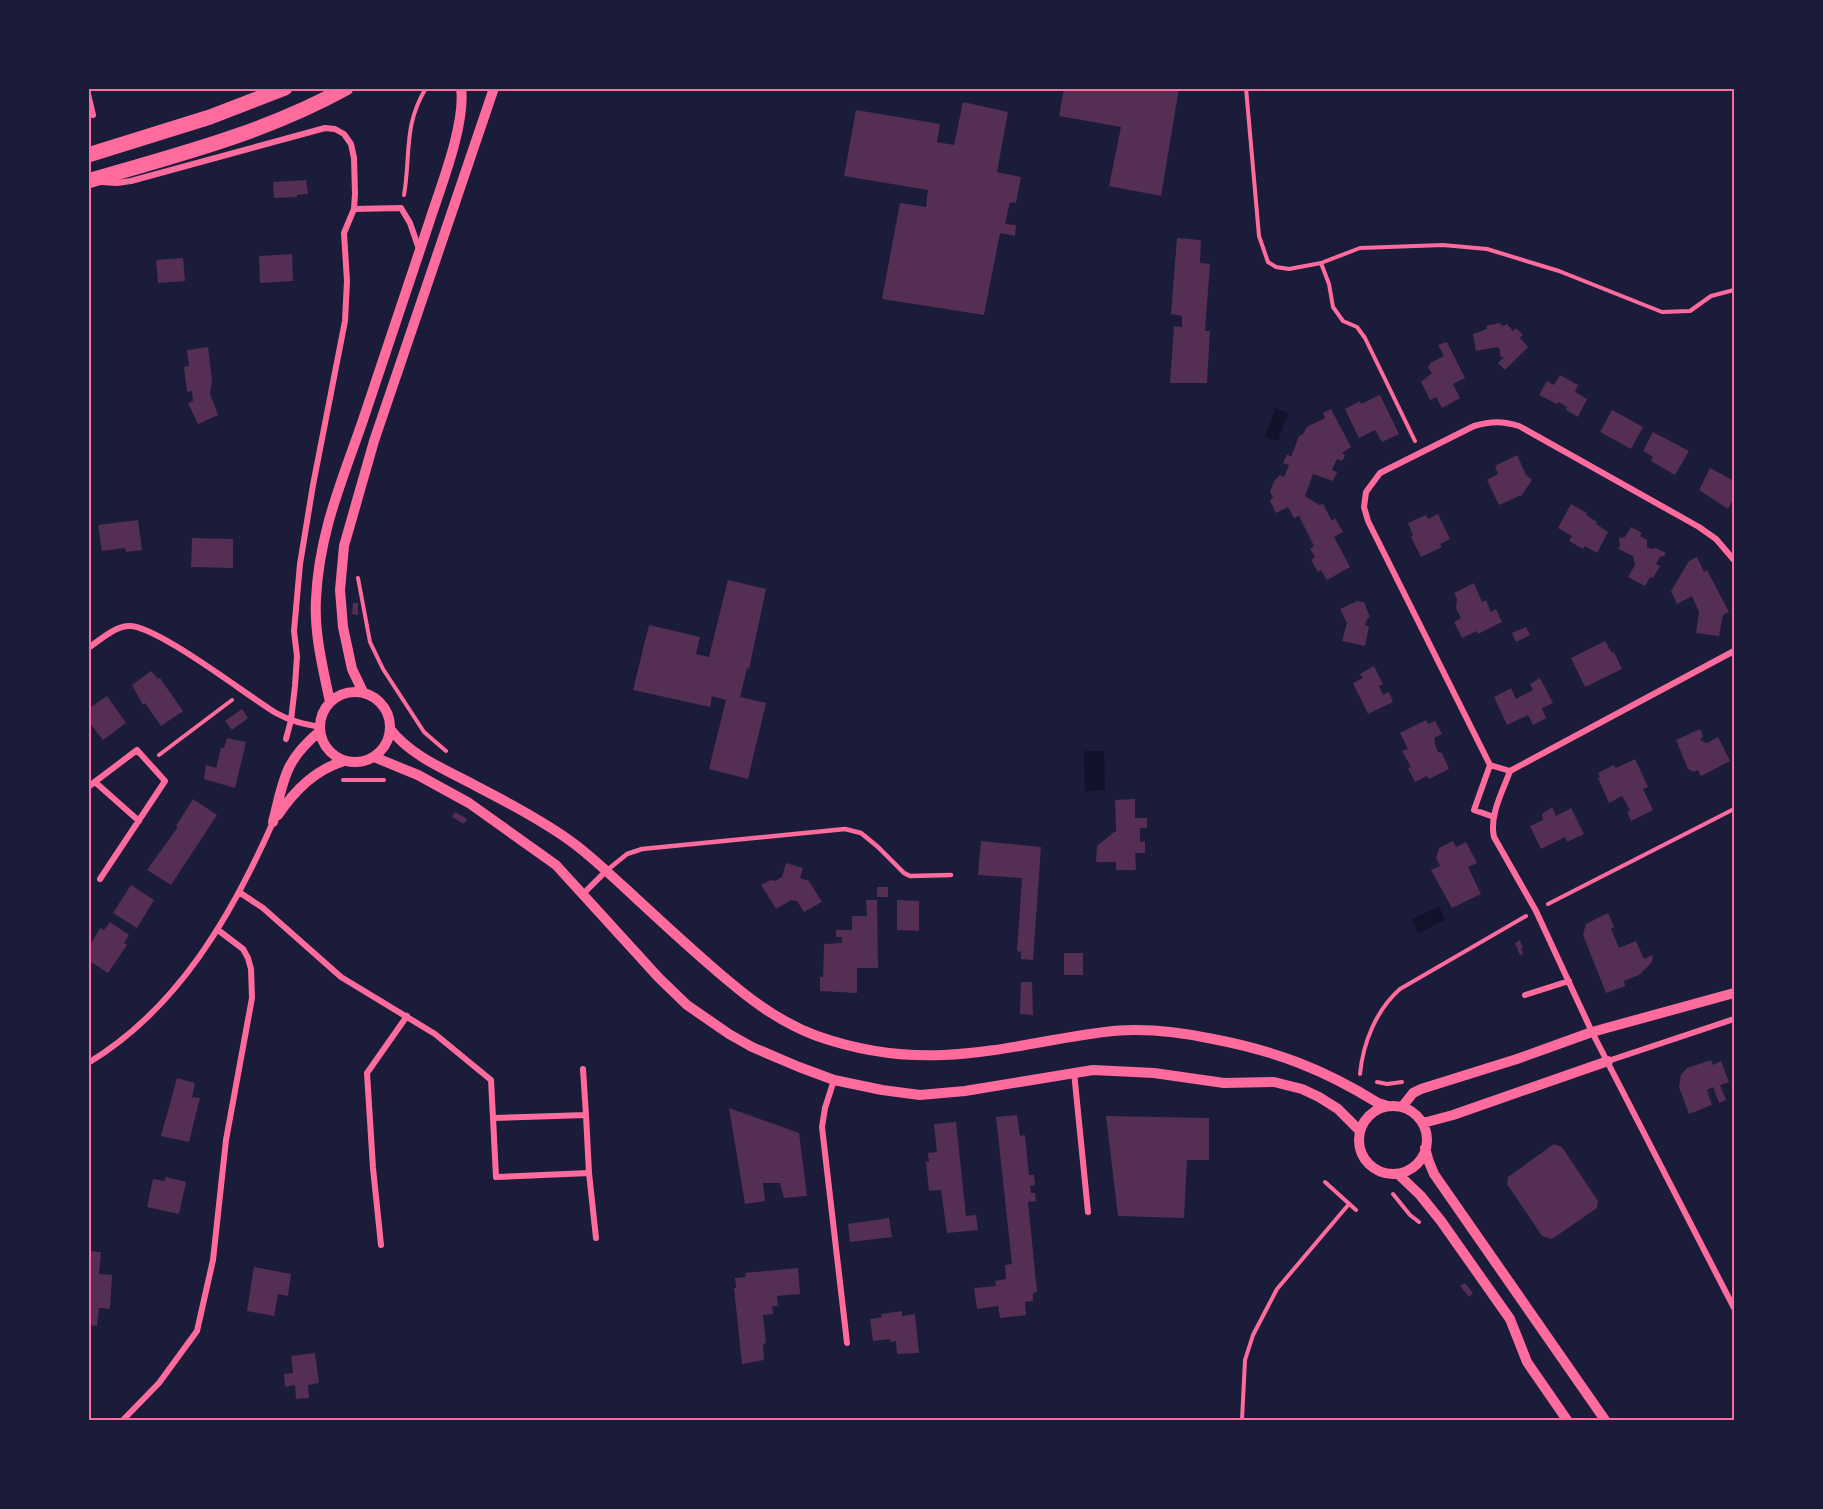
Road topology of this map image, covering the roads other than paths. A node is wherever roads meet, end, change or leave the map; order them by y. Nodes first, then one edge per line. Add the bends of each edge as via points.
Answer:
1 (285, 88) edge
2 (346, 88) edge
3 (461, 88) edge
4 (494, 88) edge
5 (88, 94) edge
6 (93, 115) dead end
7 (88, 156) edge
8 (89, 181) edge
9 (354, 208) junction
10 (420, 252) junction
11 (1734, 560) edge
12 (88, 648) edge
13 (1734, 651) edge
14 (363, 692) junction
15 (330, 702) junction
16 (291, 720) junction
17 (320, 729) junction
18 (390, 729) junction
19 (286, 739) dead end
20 (374, 757) junction
21 (344, 761) junction
22 (1490, 765) junction
23 (1510, 771) junction
24 (95, 782) junction
25 (88, 787) edge
26 (1494, 817) junction
27 (139, 821) junction
28 (273, 822) junction
29 (606, 871) junction
30 (951, 875) dead end
31 (100, 879) dead end
32 (239, 892) junction
33 (583, 894) junction
34 (218, 930) junction
35 (1569, 981) junction
36 (1734, 993) edge
37 (1525, 995) dead end
38 (406, 1016) junction
39 (1734, 1019) edge
40 (1592, 1032) junction
41 (1608, 1061) junction
42 (88, 1063) edge
43 (583, 1069) dead end
44 (1074, 1072) junction
45 (834, 1080) junction
46 (1388, 1106) junction
47 (1402, 1107) junction
48 (586, 1116) junction
49 (493, 1118) junction
50 (1423, 1123) junction
51 (1360, 1131) junction
52 (1425, 1148) junction
53 (589, 1173) junction
54 (1398, 1174) junction
55 (1088, 1212) dead end
56 (596, 1238) dead end
57 (381, 1245) dead end
58 (1734, 1308) edge
59 (847, 1343) dead end
60 (123, 1420) edge
61 (1567, 1420) edge
62 (1605, 1420) edge

1 - 7 main road
2 - 8 main road via 305,110 245,134
3 - 10 street via 459,124
4 - 14 street via 374,441 344,546 340,590 343,627 352,669
5 - 6 street
8 - 9 street via 131,181 325,128 335,129 351,144
9 - 10 street via 401,208
9 - 16 street via 344,233 345,321 300,564
10 - 15 street via 323,541 315,610
11 - 22 street via 1699,527 1506,422 1489,421 1474,426 1380,473 1366,492 1364,507 1368,521
12 - 16 street via 115,630 136,626 165,640
13 - 23 street
14 - 15 street via 349,692
14 - 18 street via 384,708
15 - 17 street
16 - 17 street
16 - 19 street
17 - 21 street via 329,751
17 - 28 street via 295,755
18 - 20 street via 388,740
18 - 29 street via 399,741 423,758 543,824
20 - 21 street
20 - 33 street via 469,803 556,866
21 - 28 street via 314,775
22 - 23 street
22 - 26 street via 1474,810
23 - 26 street
24 - 25 street
24 - 27 street
24 - 27 street via 137,750 165,781
26 - 35 street via 1494,837 1536,911
27 - 31 street
28 - 32 street
29 - 30 lane via 627,854 642,849 845,829 861,833 910,876
29 - 33 street
29 - 46 street via 760,1006 806,1032 836,1042 893,1053 946,1055 1115,1031 1165,1031 1279,1054
32 - 34 street
32 - 38 street via 263,908 340,977
33 - 45 street via 687,1005 752,1047
34 - 42 street via 161,1002
34 - 60 street via 243,949 248,958 252,998 226,1140 213,1260 197,1331 159,1383
35 - 37 street
35 - 40 street
36 - 40 street
38 - 49 street via 435,1034 491,1080
38 - 57 street via 367,1073
39 - 41 street
40 - 41 street
40 - 47 street via 1421,1089
41 - 50 street
41 - 58 street
43 - 48 street
44 - 45 street via 941,1094 903,1093
44 - 51 street via 1111,1070 1224,1083 1288,1084 1338,1109
44 - 55 street
45 - 59 street via 822,1126
46 - 47 street
46 - 51 street via 1365,1119
47 - 50 street
48 - 49 street
48 - 53 street
49 - 53 street via 496,1177
50 - 52 street
51 - 54 street via 1364,1159 1381,1173
52 - 54 street via 1414,1167
52 - 62 street via 1434,1174
53 - 56 street
54 - 61 street via 1420,1195 1510,1319 1527,1362

